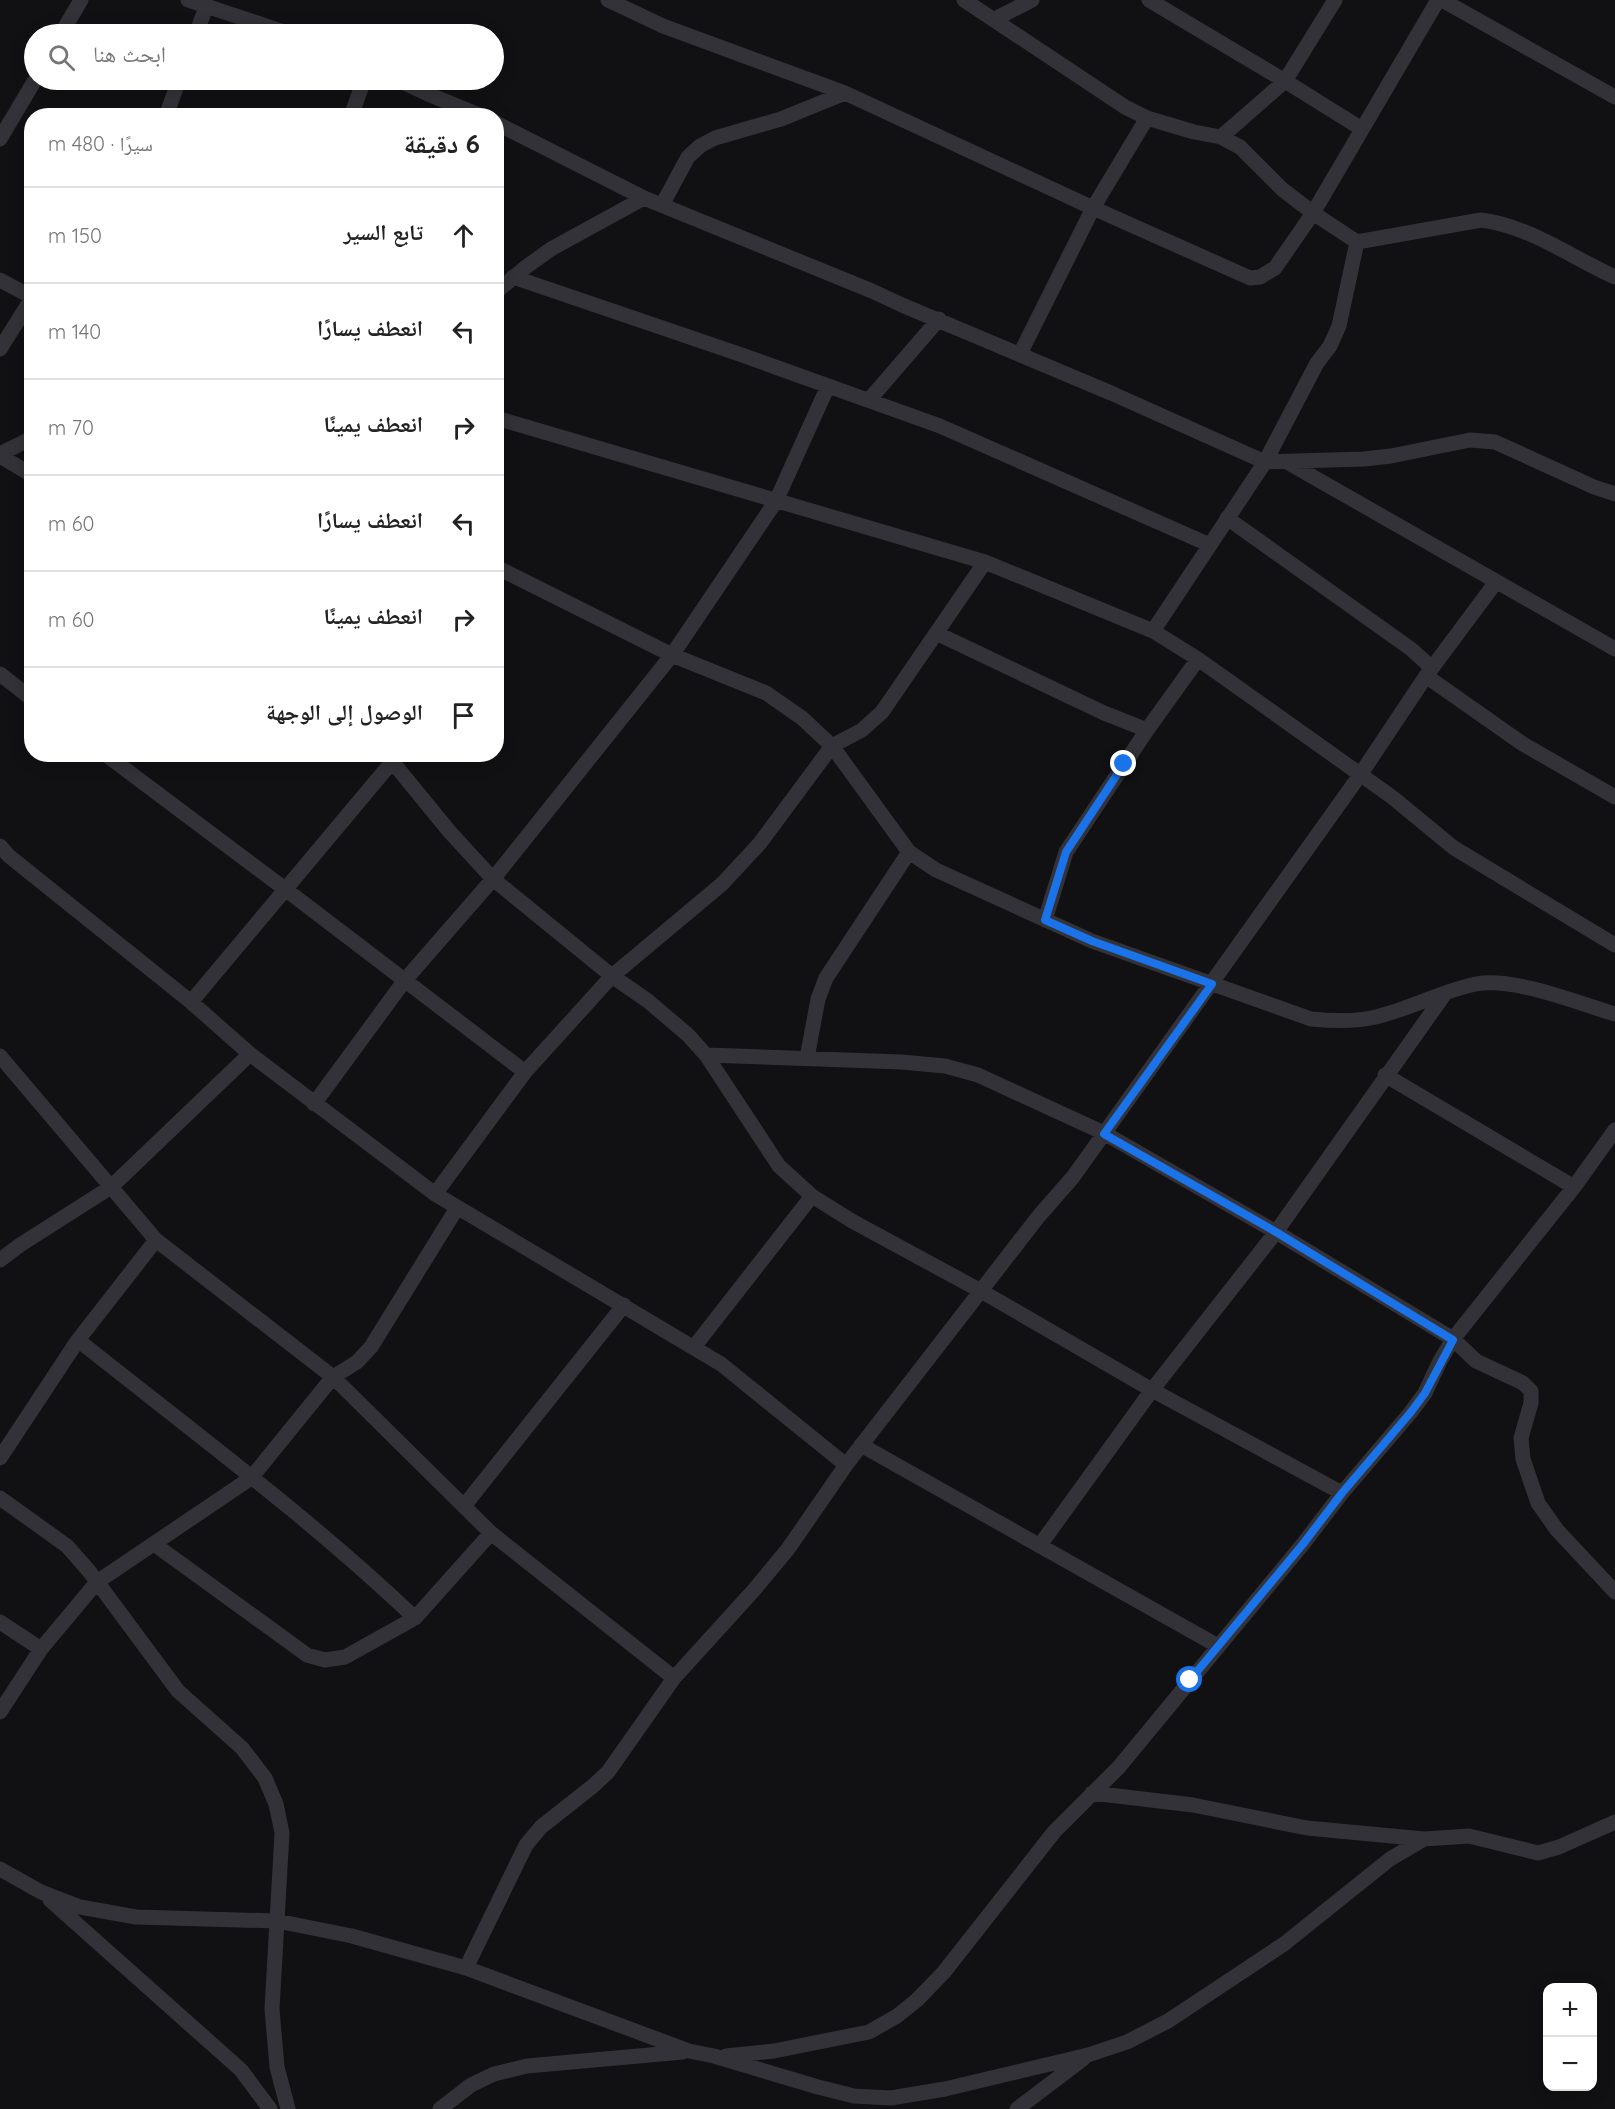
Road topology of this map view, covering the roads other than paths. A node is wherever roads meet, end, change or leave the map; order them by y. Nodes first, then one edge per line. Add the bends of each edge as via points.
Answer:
1 (81, 0) edge
2 (188, 0) edge
3 (608, 0) edge
4 (964, 0) edge
5 (1032, 0) edge
6 (1149, 0) edge
7 (1335, 0) edge
8 (1440, 0) edge
9 (206, 7) junction
10 (995, 19) junction
11 (67, 24) edge
12 (200, 24) edge
13 (259, 24) edge
14 (1285, 81) junction
15 (29, 90) edge
16 (175, 90) edge
17 (360, 90) edge
18 (419, 90) edge
19 (845, 93) junction
20 (1615, 97) edge
21 (169, 108) edge
22 (354, 108) edge
23 (462, 108) edge
24 (1147, 118) junction
25 (504, 127) edge
26 (1362, 129) junction
27 (1221, 137) junction
28 (0, 139) edge
29 (644, 198) junction
30 (662, 205) junction
31 (1093, 208) junction
32 (1312, 213) junction
33 (1357, 242) junction
34 (513, 277) junction
35 (1615, 277) edge
36 (0, 280) edge
37 (504, 284) edge
38 (24, 294) edge
39 (24, 311) edge
40 (939, 319) junction
41 (0, 349) edge
42 (1020, 354) junction
43 (828, 386) junction
44 (869, 400) junction
45 (504, 420) edge
46 (24, 442) edge
47 (0, 455) edge
48 (1265, 462) junction
49 (1287, 462) junction
50 (24, 470) edge
51 (1615, 494) edge
52 (776, 501) junction
53 (1227, 518) junction
54 (1210, 545) junction
55 (986, 562) junction
56 (504, 571) edge
57 (1496, 582) junction
58 (1153, 631) junction
59 (936, 633) junction
60 (1615, 649) edge
61 (672, 656) junction
62 (1198, 660) junction
63 (1429, 672) junction
64 (0, 674) edge
65 (24, 693) edge
66 (1147, 730) junction
67 (832, 746) junction
68 (116, 762) edge
69 (386, 762) edge
70 (392, 762) edge
71 (1360, 775) junction
72 (1615, 797) edge
73 (0, 846) edge
74 (909, 852) junction
75 (493, 879) junction
76 (285, 889) junction
77 (1045, 920) junction
78 (1615, 945) edge
79 (612, 976) junction
80 (405, 980) junction
81 (1212, 984) junction
82 (1444, 994) junction
83 (191, 1002) junction
84 (1615, 1014) edge
85 (250, 1054) junction
86 (706, 1055) junction
87 (0, 1056) edge
88 (807, 1058) junction
89 (525, 1072) junction
90 (1385, 1075) junction
91 (314, 1104) junction
92 (1615, 1130) edge
93 (1104, 1134) junction
94 (111, 1187) junction
95 (1574, 1187) junction
96 (435, 1194) junction
97 (812, 1196) junction
98 (457, 1208) junction
99 (1276, 1232) junction
100 (156, 1240) junction
101 (0, 1260) edge
102 (981, 1291) junction
103 (624, 1305) junction
104 (78, 1340) junction
105 (1453, 1340) junction
106 (694, 1347) junction
107 (333, 1377) junction
108 (1152, 1390) junction
109 (861, 1445) junction
110 (0, 1458) edge
111 (846, 1465) junction
112 (251, 1478) junction
113 (1342, 1493) junction
114 (0, 1498) edge
115 (464, 1506) junction
116 (491, 1533) junction
117 (154, 1544) junction
118 (1040, 1545) junction
119 (97, 1582) junction
120 (1615, 1592) edge
121 (415, 1618) junction
122 (0, 1622) edge
123 (1218, 1646) junction
124 (41, 1649) junction
125 (674, 1678) junction
126 (0, 1712) edge
127 (1092, 1793) junction
128 (1615, 1822) edge
129 (1424, 1839) junction
130 (0, 1869) edge
131 (41, 1892) junction
132 (277, 1921) junction
133 (466, 1968) junction
134 (689, 2051) junction
135 (1088, 2055) junction
136 (714, 2056) junction
137 (270, 2109) edge
138 (288, 2109) edge
139 (440, 2109) edge
140 (1017, 2109) edge

1 - 11 street
2 - 9 street
3 - 19 street via 663,26
4 - 10 street
5 - 10 street
6 - 14 street
7 - 14 street
8 - 20 street
8 - 26 street
9 - 12 street
9 - 13 street
10 - 24 street
14 - 26 street
14 - 27 street
15 - 28 street
16 - 21 street
17 - 22 street
18 - 23 street
19 - 30 street via 700,146 688,156
19 - 31 street
24 - 27 street
24 - 31 street
25 - 29 street
26 - 32 street
27 - 32 street via 1240,147
29 - 30 street
29 - 34 street via 552,249
30 - 40 street
31 - 32 street via 1250,278 1275,268
31 - 42 street
32 - 33 street
33 - 35 street via 1481,220 1497,222 1526,232
33 - 48 street via 1339,326
34 - 37 street
34 - 43 street
36 - 38 street
39 - 41 street
40 - 42 street
40 - 44 street
42 - 48 street
43 - 44 street
43 - 52 street
44 - 54 street via 940,426
45 - 52 street
46 - 47 street
47 - 50 street
48 - 49 street
48 - 53 street
49 - 51 street via 1391,456 1470,440 1495,442
49 - 57 street
52 - 55 street
52 - 61 street
53 - 54 street
53 - 63 street via 1411,649
54 - 58 street
55 - 58 street
55 - 59 street
56 - 61 street
57 - 60 street
57 - 63 street
58 - 62 street
59 - 66 street
59 - 67 street via 882,712 862,730
61 - 67 street via 766,693 802,718
61 - 75 street
62 - 66 street
62 - 71 street
63 - 71 street
63 - 72 street via 1524,744
64 - 65 street
66 - 77 street via 1066,852
67 - 74 street
67 - 79 street via 760,843 722,884
68 - 76 street
69 - 76 street
70 - 75 street
71 - 78 street via 1454,848
71 - 81 street
73 - 83 street
74 - 77 street via 936,870
74 - 88 street via 826,978
75 - 79 street
75 - 80 street
76 - 80 street
76 - 83 street
77 - 81 street
79 - 86 street via 648,1001
79 - 89 street
80 - 89 street
80 - 91 street
81 - 82 street via 1311,1019 1341,1022 1372,1018
81 - 93 street
82 - 84 street via 1477,984 1500,983
82 - 90 street
83 - 85 street
85 - 91 street
85 - 94 street
86 - 88 street
86 - 97 street via 779,1166
87 - 94 street
88 - 93 street via 945,1066 978,1075
89 - 96 street
90 - 95 street
90 - 99 street
91 - 96 street
92 - 95 street
93 - 99 street
93 - 102 street
94 - 100 street
94 - 101 street
95 - 105 street
96 - 98 street
97 - 102 street
97 - 106 street
98 - 103 street
98 - 107 street via 371,1347 357,1362
99 - 105 street
99 - 108 street
100 - 104 street
100 - 107 street
102 - 108 street
102 - 109 street
103 - 106 street
103 - 115 street
104 - 110 street
104 - 112 street
105 - 113 street via 1418,1402
105 - 120 street via 1476,1361 1523,1383 1531,1391 1521,1438 1522,1459 1538,1503 1557,1530
106 - 111 street via 721,1364
107 - 112 street
107 - 115 street
108 - 113 street
108 - 118 street
109 - 111 street
109 - 118 street
111 - 125 street via 789,1548
112 - 117 street
112 - 121 street
113 - 123 street
114 - 119 street via 67,1546
115 - 116 street
116 - 121 street
116 - 125 street
117 - 119 street
117 - 121 street via 307,1655 325,1660 345,1657
118 - 123 street
119 - 124 street
119 - 132 street via 178,1691 242,1749 265,1778 282,1833
122 - 124 street
123 - 127 street via 1119,1767
124 - 126 street
125 - 133 street via 608,1772 541,1827 526,1845
127 - 129 street via 1193,1804 1307,1828
127 - 136 street via 1054,1832 945,1972 897,2016 869,2032 774,2051
128 - 129 street via 1538,1853 1469,1836
129 - 135 street via 1390,1859 1284,1944 1168,2021 1127,2042
130 - 131 street
131 - 132 street via 80,1908 136,1917
131 - 137 street via 241,2070
132 - 133 street via 352,1936
132 - 138 street via 272,2009 277,2067
133 - 134 street
134 - 136 street
134 - 139 street via 527,2066 494,2074 471,2085
135 - 136 street via 891,2098 854,2096
135 - 140 street

